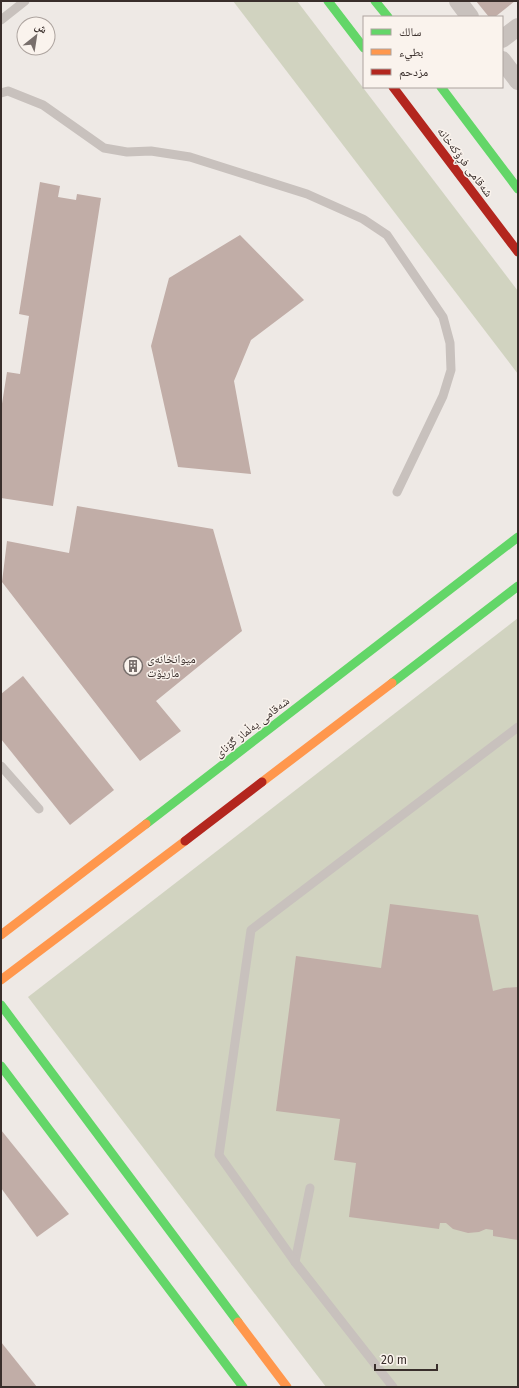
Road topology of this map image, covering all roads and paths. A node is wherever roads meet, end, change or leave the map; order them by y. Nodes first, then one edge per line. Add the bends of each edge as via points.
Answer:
1 (25, 1) edge
2 (328, 1) edge
3 (376, 1) edge
4 (458, 1) edge
5 (387, 16) edge
6 (469, 16) edge
7 (1, 20) edge
8 (518, 28) edge
9 (503, 39) edge
10 (363, 47) edge
11 (503, 61) edge
12 (518, 81) edge
13 (394, 88) edge
14 (442, 88) edge
15 (1, 93) edge
16 (518, 189) edge
17 (518, 252) edge
18 (397, 492) dead end
19 (518, 537) edge
20 (518, 586) edge
21 (518, 727) edge
22 (1, 766) edge
23 (39, 809) dead end
24 (1, 935) edge
25 (1, 980) edge
26 (1, 1005) edge
27 (1, 1066) edge
28 (310, 1188) dead end
29 (295, 1262) junction
30 (243, 1387) edge
31 (287, 1387) edge
32 (393, 1387) edge

1 - 7 lane
2 - 10 street
3 - 5 street
4 - 6 street
8 - 9 street
11 - 12 street
13 - 17 street, شەقامی فڕۆکەخانە
14 - 16 street
15 - 18 lane via 8,91 43,105 104,148 190,157 307,194 363,219 388,235 443,318 450,343 450,370 443,396
19 - 24 street, شەقامی یەڵماز گۆنای
20 - 25 street
21 - 29 lane via 251,930 219,1154
22 - 23 lane
26 - 31 street
27 - 30 street
28 - 29 lane
29 - 32 lane

